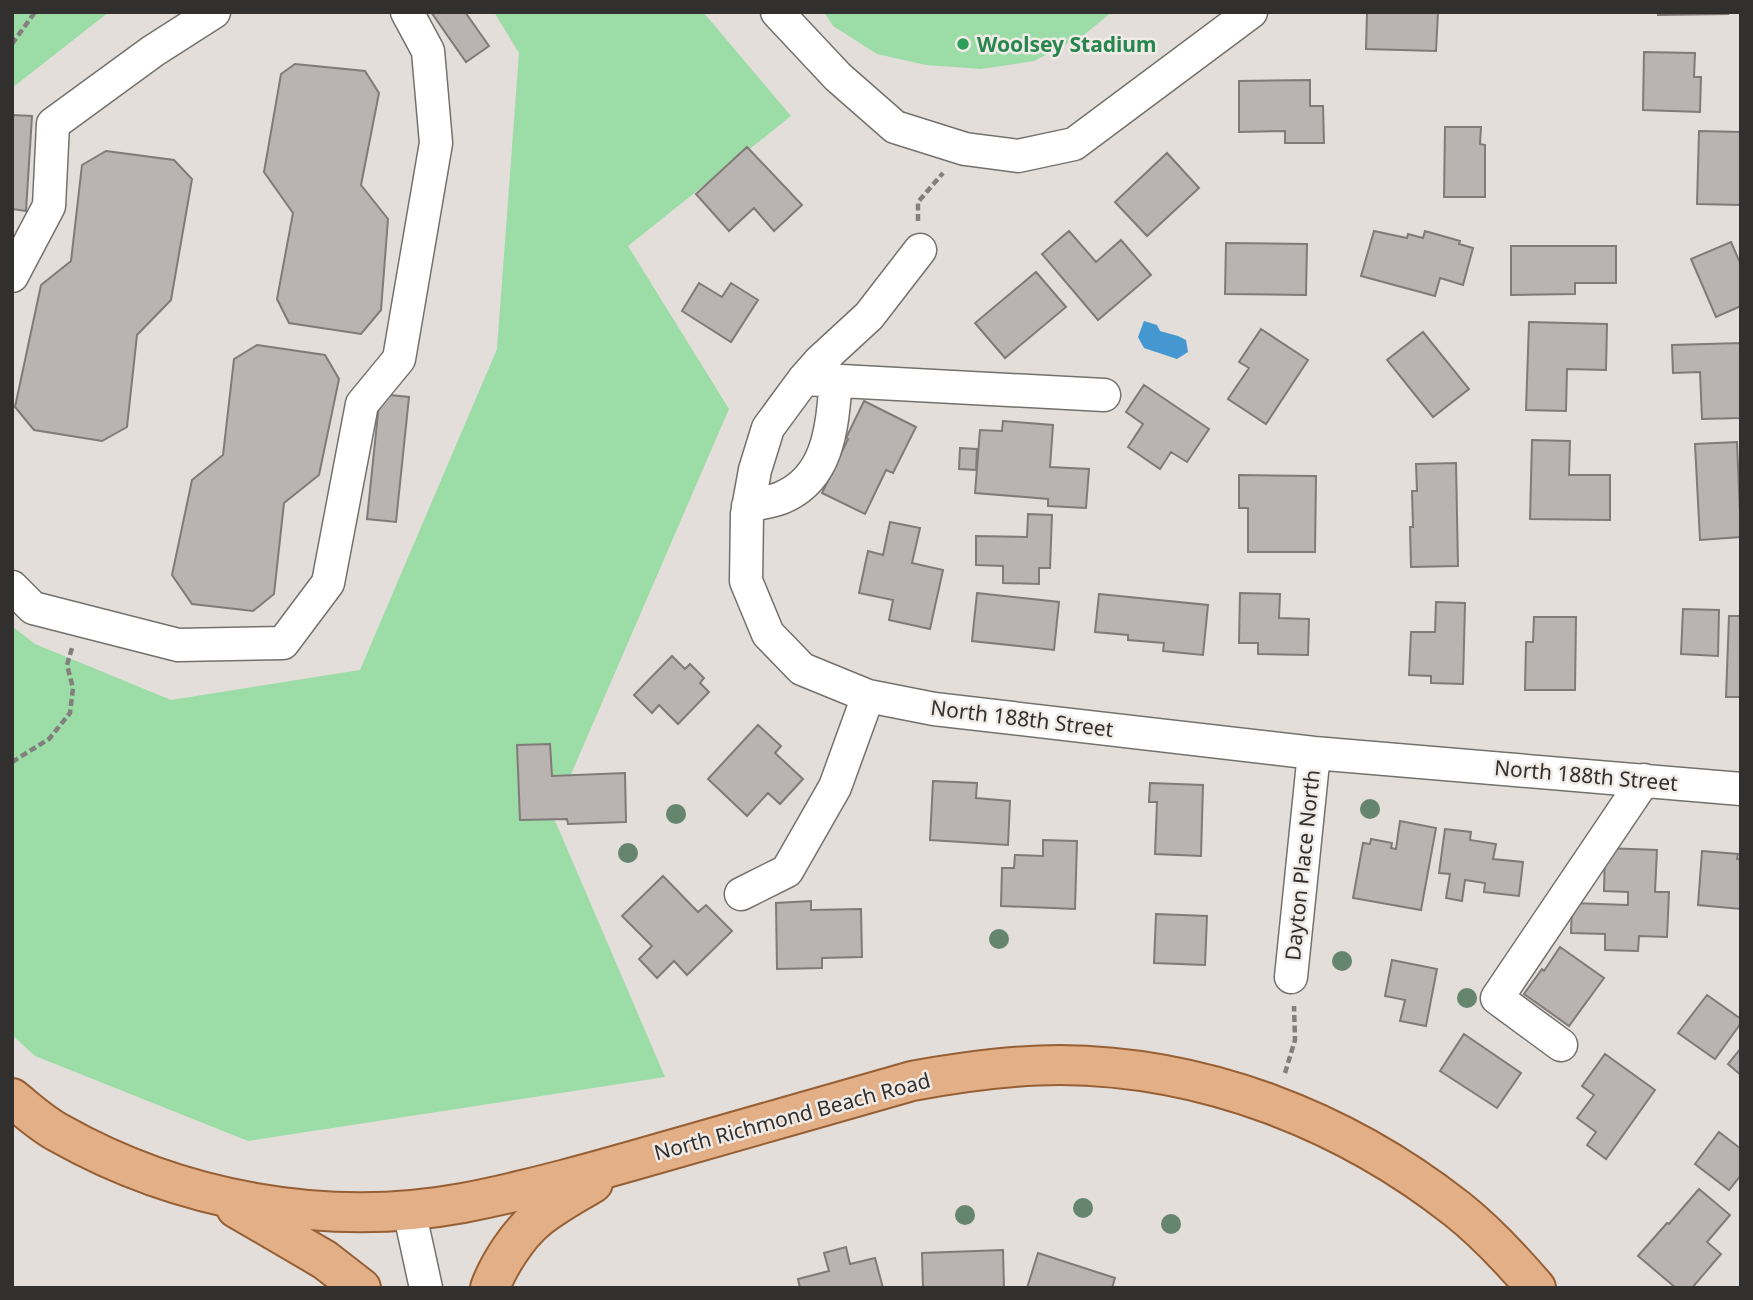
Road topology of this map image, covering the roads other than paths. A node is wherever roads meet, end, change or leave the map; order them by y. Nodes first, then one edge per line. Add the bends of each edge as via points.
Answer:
1 (214, 12) edge
2 (407, 12) edge
3 (777, 12) edge
4 (1251, 12) edge
5 (919, 250) road end
6 (12, 276) edge
7 (804, 379) junction
8 (836, 380) junction
9 (1104, 395) dead end
10 (748, 506) junction
11 (12, 587) edge
12 (868, 696) junction
13 (1314, 752) junction
14 (1644, 780) junction
15 (1741, 789) edge
16 (741, 894) dead end
17 (1291, 977) road end
18 (1561, 1045) dead end
19 (12, 1098) edge
20 (625, 1163) junction
21 (213, 1195) junction
22 (409, 1210) junction
23 (362, 1288) edge
24 (426, 1288) edge
25 (490, 1288) edge
26 (1536, 1288) edge

1 - 6 street via 53,124 49,206
2 - 11 street via 428,51 436,143 398,359 362,404 328,583 283,643 178,645 33,608
3 - 4 street via 895,127 964,149 1018,156 1074,144
5 - 7 street, North 188th Street via 869,316
7 - 8 street
7 - 10 street, North 188th Street via 768,428
8 - 9 street
8 - 10 street via 829,443 820,462 795,490 780,499
10 - 12 street, North 188th Street via 746,581 768,634 802,669
12 - 13 street, North 188th Street via 934,709
12 - 16 street via 835,787 787,871
13 - 14 street, North 188th Street
13 - 17 street, Dayton Place North
14 - 15 street, North 188th Street
14 - 18 street via 1497,998
19 - 21 main road, North Richmond Beach Road via 56,1132 105,1157
20 - 22 main road, North Richmond Beach Road via 468,1202
20 - 25 main road via 535,1220 509,1251
20 - 26 main road, North Richmond Beach Road via 912,1081 962,1072 1060,1065 1167,1075 1279,1106 1375,1153 1458,1210
21 - 22 main road, North Richmond Beach Road via 339,1212
21 - 23 main road via 290,1238
22 - 24 street

